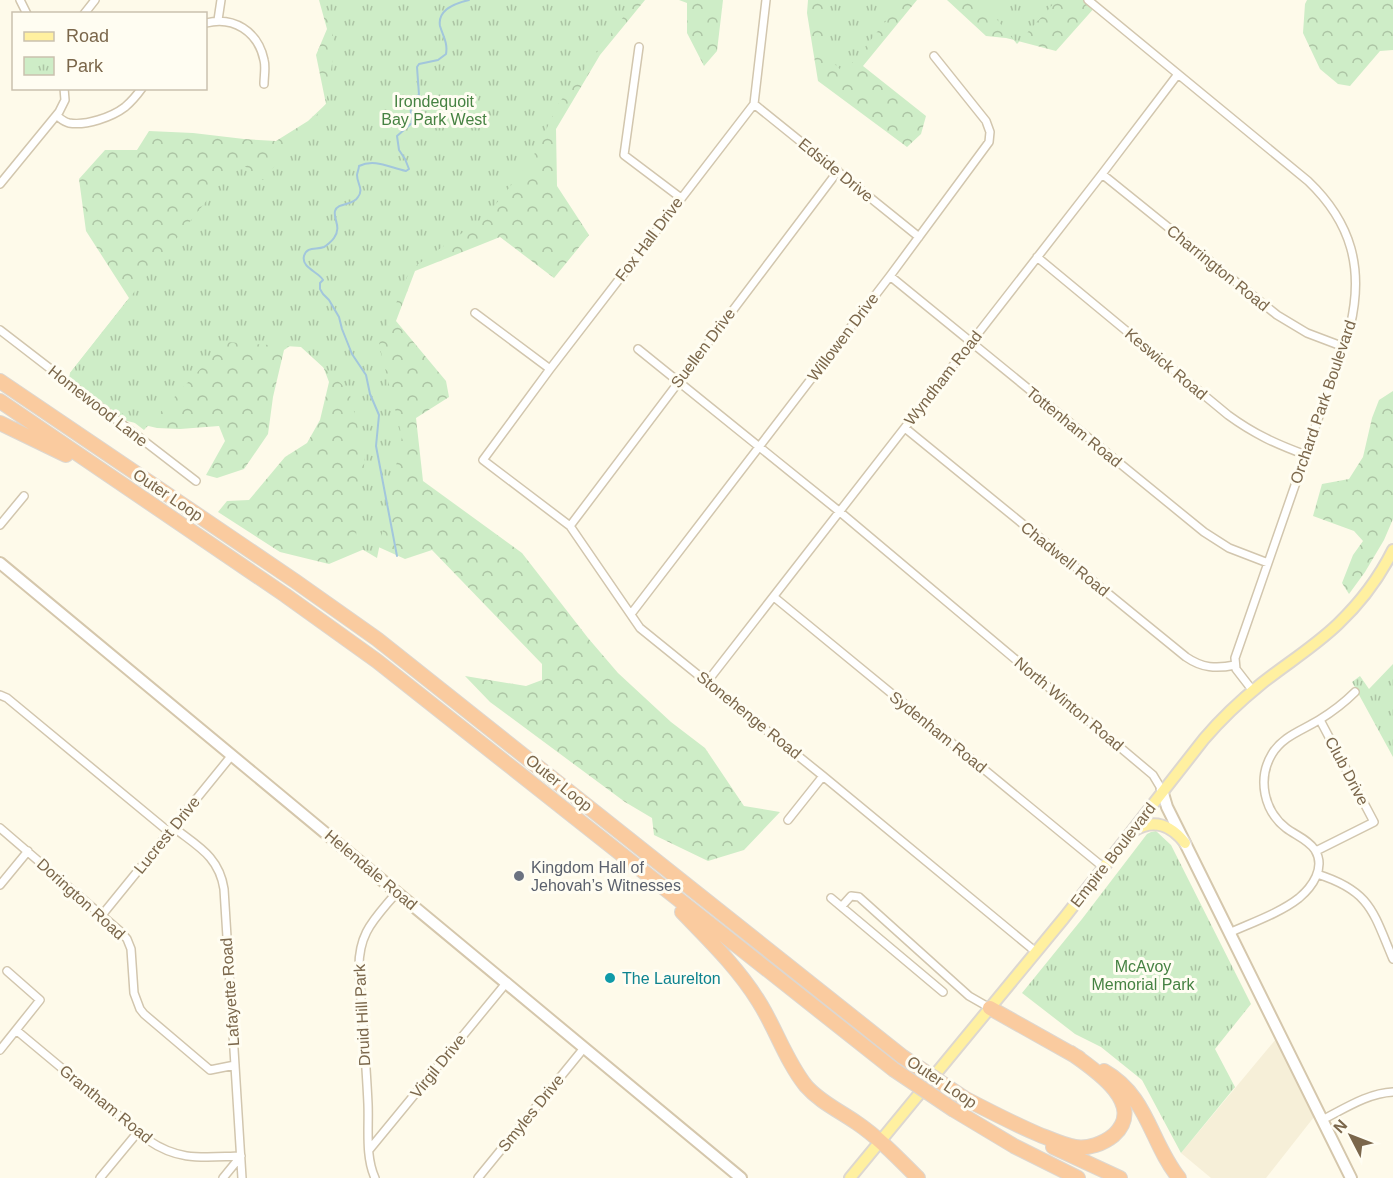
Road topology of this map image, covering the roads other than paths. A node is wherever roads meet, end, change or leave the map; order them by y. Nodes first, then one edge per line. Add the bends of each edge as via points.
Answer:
1 (95, 0) edge
2 (221, 0) edge
3 (766, 0) edge
4 (1088, 0) edge
5 (86, 12) edge
6 (218, 20) junction
7 (207, 23) edge
8 (639, 47) dead end
9 (934, 56) dead end
10 (1178, 74) junction
11 (264, 84) dead end
12 (64, 90) edge
13 (140, 90) edge
14 (754, 104) junction
15 (57, 116) junction
16 (837, 171) junction
17 (1102, 174) junction
18 (0, 184) edge
19 (681, 198) junction
20 (919, 237) junction
21 (1037, 257) junction
22 (890, 276) junction
23 (475, 313) dead end
24 (0, 330) edge
25 (971, 342) junction
26 (1344, 347) junction
27 (638, 349) dead end
28 (550, 369) junction
29 (0, 381) edge
30 (679, 381) junction
31 (0, 401) edge
32 (0, 423) edge
33 (905, 428) junction
34 (759, 447) junction
35 (1306, 455) junction
36 (483, 460) joint
37 (196, 481) dead end
38 (24, 496) dead end
39 (840, 512) junction
40 (166, 514) junction
41 (0, 525) edge
42 (570, 526) junction
43 (1393, 550) edge
44 (0, 563) edge
45 (1268, 563) junction
46 (774, 597) junction
47 (631, 614) junction
48 (1235, 665) junction
49 (707, 682) junction
50 (1253, 691) junction
51 (1355, 692) dead end
52 (0, 695) edge
53 (1320, 720) junction
54 (232, 755) junction
55 (823, 776) junction
56 (1162, 790) junction
57 (788, 820) dead end
58 (0, 828) edge
59 (171, 829) junction
60 (1128, 835) junction
61 (1185, 843) junction
62 (28, 851) junction
63 (1316, 851) junction
64 (1103, 867) junction
65 (643, 872) junction
66 (1317, 874) junction
67 (0, 885) edge
68 (397, 892) junction
69 (831, 898) dead end
70 (842, 906) junction
71 (102, 915) junction
72 (1229, 933) junction
73 (1036, 952) junction
74 (1393, 959) edge
75 (7, 970) dead end
76 (949, 979) junction
77 (507, 982) junction
78 (990, 1008) junction
79 (16, 1030) junction
80 (584, 1048) junction
81 (0, 1050) edge
82 (1071, 1053) junction
83 (235, 1065) junction
84 (1393, 1092) edge
85 (964, 1098) junction
86 (1322, 1120) junction
87 (138, 1132) junction
88 (880, 1142) junction
89 (369, 1150) junction
90 (241, 1156) junction
91 (100, 1178) edge
92 (222, 1178) edge
93 (242, 1178) edge
94 (375, 1178) edge
95 (478, 1178) edge
96 (741, 1178) edge
97 (850, 1178) edge
98 (918, 1178) edge
99 (1078, 1178) edge
100 (1120, 1178) edge
101 (1179, 1178) edge
102 (1351, 1178) edge

1 - 5 street
2 - 6 street
3 - 14 street
4 - 10 street, Orchard Park Boulevard
6 - 7 street
6 - 11 street via 241,26 255,39 265,62
8 - 19 street via 624,155
9 - 20 street, Willowen Drive via 982,116 990,137 986,148
10 - 17 street, Wyndham Road
10 - 26 street, Orchard Park Boulevard via 1308,182 1338,217 1352,249 1356,279 1355,309
12 - 15 street via 64,105
13 - 15 street via 125,107 101,119 72,123
14 - 16 street, Edside Drive
14 - 19 street, Fox Hall Drive
15 - 18 street
16 - 20 street, Edside Drive
16 - 30 street, Suellen Drive
17 - 21 street, Wyndham Road
17 - 26 street, Charrington Road via 1277,315 1307,333
19 - 28 street, Fox Hall Drive
20 - 22 street, Willowen Drive
21 - 25 street, Wyndham Road
21 - 35 street, Keswick Road via 1235,420 1268,441
22 - 25 street, Tottenham Road
22 - 34 street, Willowen Drive
23 - 28 street
24 - 37 street, Homewood Lane
25 - 33 street, Wyndham Road
25 - 45 street, Tottenham Road via 1204,532 1229,548
26 - 35 street, Orchard Park Boulevard
27 - 30 street, North Winton Road
28 - 36 street, Fox Hall Drive
29 - 85 highway, Outer Loop, bridge via 372,635 903,1057
30 - 34 street, North Winton Road
30 - 42 street, Suellen Drive
31 - 40 highway, Outer Loop
32 - 40 highway via 62,453
33 - 39 street, Wyndham Road
33 - 48 street, Chadwell Road via 1186,657 1210,668
34 - 39 street, North Winton Road
34 - 47 street, Willowen Drive
35 - 45 street, Orchard Park Boulevard
36 - 42 street, Stonehenge Road
38 - 41 street
39 - 46 street, Wyndham Road
39 - 56 street, North Winton Road via 1154,775
40 - 65 highway, Outer Loop via 377,661
42 - 47 street, Stonehenge Road
43 - 50 main road, Empire Boulevard via 1371,586 1339,623
44 - 54 street, Helendale Road
45 - 48 street, Orchard Park Boulevard
46 - 49 street, Wyndham Road
46 - 64 street, Sydenham Road
47 - 49 street, Stonehenge Road via 640,628
48 - 50 street
49 - 55 street, Stonehenge Road
50 - 56 main road, Empire Boulevard via 1212,729
51 - 53 street
52 - 59 street, Lafayette Road
53 - 63 street, Club Drive via 1374,822
53 - 63 street via 1279,744 1270,756 1264,783 1274,816
54 - 59 street, Lucrest Drive
54 - 68 street, Helendale Road
55 - 57 street
55 - 73 street, Stonehenge Road
56 - 60 main road, Empire Boulevard
56 - 61 street, North Winton Road
58 - 62 street, Dorington Road
59 - 71 street, Lucrest Drive
59 - 83 street, Lafayette Road via 212,859 222,876
60 - 61 main road via 1144,825 1156,824 1170,829
60 - 64 main road, Empire Boulevard
61 - 72 street, North Winton Road
62 - 67 street
62 - 71 street, Dorington Road
63 - 66 street
64 - 73 main road, Empire Boulevard
65 - 88 highway via 743,978 807,1087
65 - 99 highway, Outer Loop, bridge via 893,1069 1014,1146
66 - 72 street via 1298,898
66 - 74 street via 1350,887 1366,902
68 - 77 street, Helendale Road
68 - 89 street, Druid Hill Park via 366,932 359,951
69 - 70 street
70 - 76 street via 851,896 859,897
70 - 76 street via 941,991
71 - 83 street, Dorington Road via 129,944 135,999 144,1014 210,1070
72 - 86 street, North Winton Road
73 - 78 main road, Empire Boulevard
75 - 79 street via 40,1000
76 - 78 street
77 - 80 street, Helendale Road
77 - 89 street, Virgil Drive
78 - 82 highway
78 - 88 main road, Empire Boulevard
79 - 81 street
79 - 87 street, Grantham Road
80 - 95 street, Smyles Drive
80 - 96 street, Helendale Road
82 - 85 highway via 1104,1078 1122,1102 1121,1125 1100,1143 1080,1147 1061,1143
82 - 101 highway via 1128,1089
83 - 90 street, Lafayette Road
84 - 86 street via 1370,1096
85 - 100 highway, Outer Loop via 1042,1142
86 - 102 street, North Winton Road
87 - 90 street, Grantham Road via 177,1155
87 - 91 street
88 - 97 main road, Empire Boulevard
88 - 98 highway
89 - 94 street, Druid Hill Park
90 - 92 street
90 - 93 street, Lafayette Road

